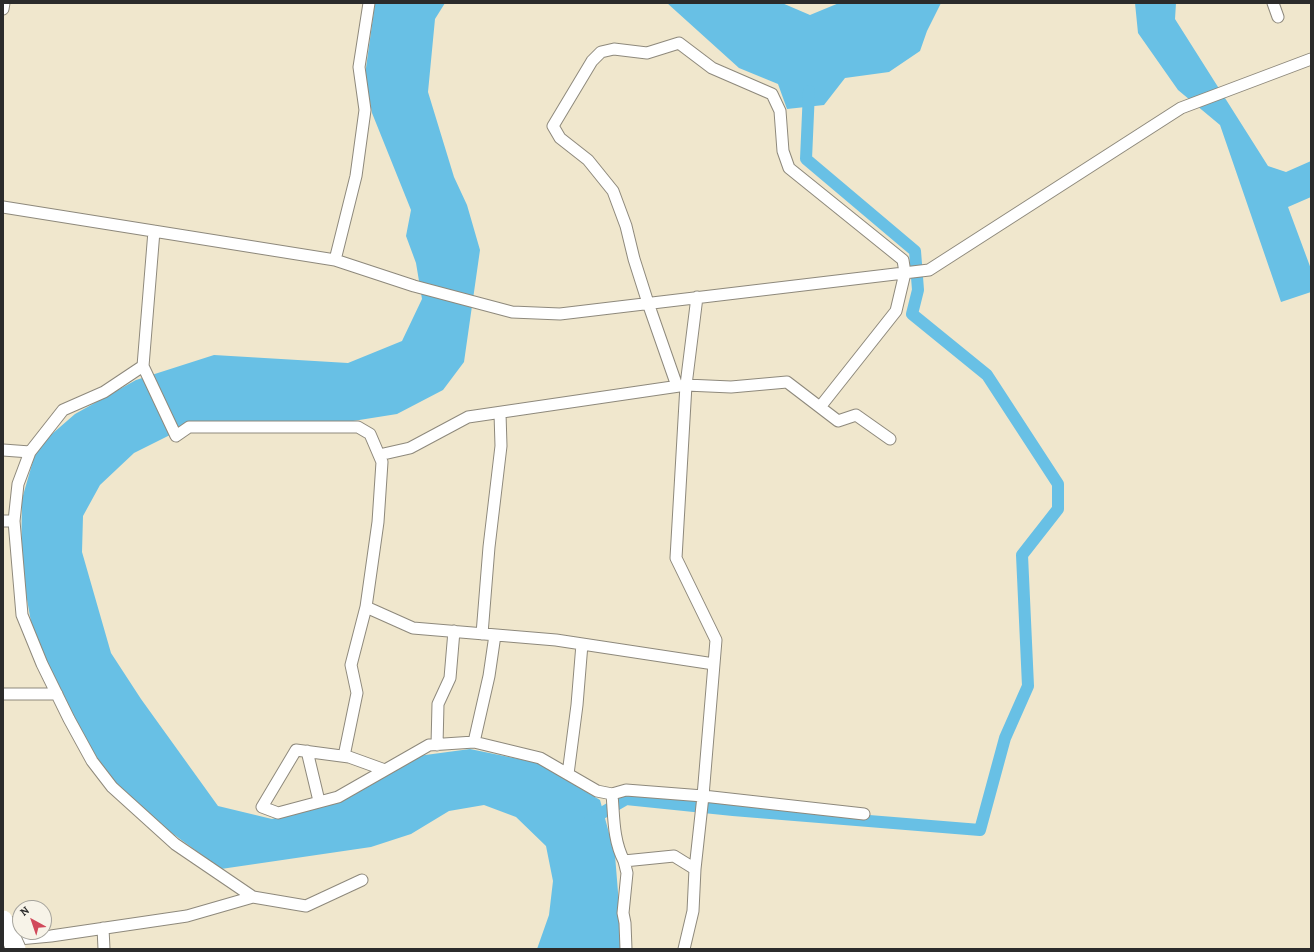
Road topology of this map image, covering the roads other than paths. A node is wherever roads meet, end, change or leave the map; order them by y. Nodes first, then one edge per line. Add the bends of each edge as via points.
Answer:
1 (4, 3) edge
2 (369, 3) edge
3 (1273, 3) edge
4 (3, 9) edge
5 (1278, 17) dead end
6 (1311, 59) edge
7 (3, 207) edge
8 (154, 231) junction
9 (335, 260) junction
10 (905, 273) junction
11 (697, 297) junction
12 (648, 303) junction
13 (145, 370) junction
14 (682, 386) junction
15 (820, 407) junction
16 (500, 413) junction
17 (890, 439) dead end
18 (3, 450) edge
19 (30, 452) junction
20 (379, 455) junction
21 (3, 520) edge
22 (14, 521) junction
23 (366, 607) junction
24 (454, 631) junction
25 (482, 634) junction
26 (495, 635) junction
27 (582, 644) junction
28 (714, 664) junction
29 (3, 694) edge
30 (57, 694) junction
31 (474, 742) junction
32 (437, 745) junction
33 (307, 751) junction
34 (344, 756) junction
35 (385, 770) junction
36 (568, 774) junction
37 (612, 794) junction
38 (703, 796) junction
39 (319, 801) junction
40 (864, 814) dead end
41 (624, 861) junction
42 (695, 869) junction
43 (362, 880) dead end
44 (253, 898) junction
45 (3, 920) edge
46 (103, 928) junction
47 (3, 941) edge
48 (16, 949) edge
49 (104, 949) edge
50 (626, 949) edge
51 (684, 949) edge

1 - 4 street
2 - 9 street via 359,67 365,110 356,176
3 - 5 street
6 - 10 street via 1181,108 929,270
7 - 8 street
8 - 9 street
8 - 13 street
9 - 12 street via 414,286 512,312 560,314
10 - 11 street
10 - 12 street via 903,260 789,168 783,151 780,111 772,94 712,68 679,43 647,53 614,49 601,52 592,62 553,126 560,138 588,160 613,191
10 - 15 street via 896,311
11 - 12 street
11 - 14 street
12 - 14 street
13 - 19 street via 63,410
13 - 20 street via 176,436 189,427 358,427 370,434
14 - 15 street via 731,387 787,382
14 - 16 street
14 - 28 street via 676,558 716,640
15 - 17 street via 838,421 856,415
16 - 20 street via 468,417 410,448
16 - 25 street via 501,446
18 - 19 street
19 - 22 street via 18,484
20 - 23 street via 382,462 378,522
21 - 22 street
22 - 30 street via 22,615
23 - 24 street via 413,628
23 - 34 street via 351,665 357,693
24 - 25 street
24 - 32 street via 450,678 438,704
25 - 26 street
26 - 27 street
26 - 31 street via 489,676
27 - 28 street
27 - 36 street
28 - 38 street
29 - 30 street
30 - 44 street via 92,761 112,788 175,844
31 - 32 street
31 - 36 street via 540,758
32 - 35 street via 429,745
33 - 34 street
33 - 39 street
33 - 39 street via 296,750 262,807 278,813
34 - 35 street
35 - 39 street via 338,797
36 - 37 street via 597,791
37 - 38 street via 626,790
37 - 41 street via 618,850
38 - 40 street
38 - 42 street
41 - 42 street via 674,856
41 - 50 street via 627,873 623,913
42 - 51 street via 693,911
43 - 44 street via 306,906
44 - 46 street via 187,916
45 - 48 highway, bridge
46 - 47 street
46 - 49 street

